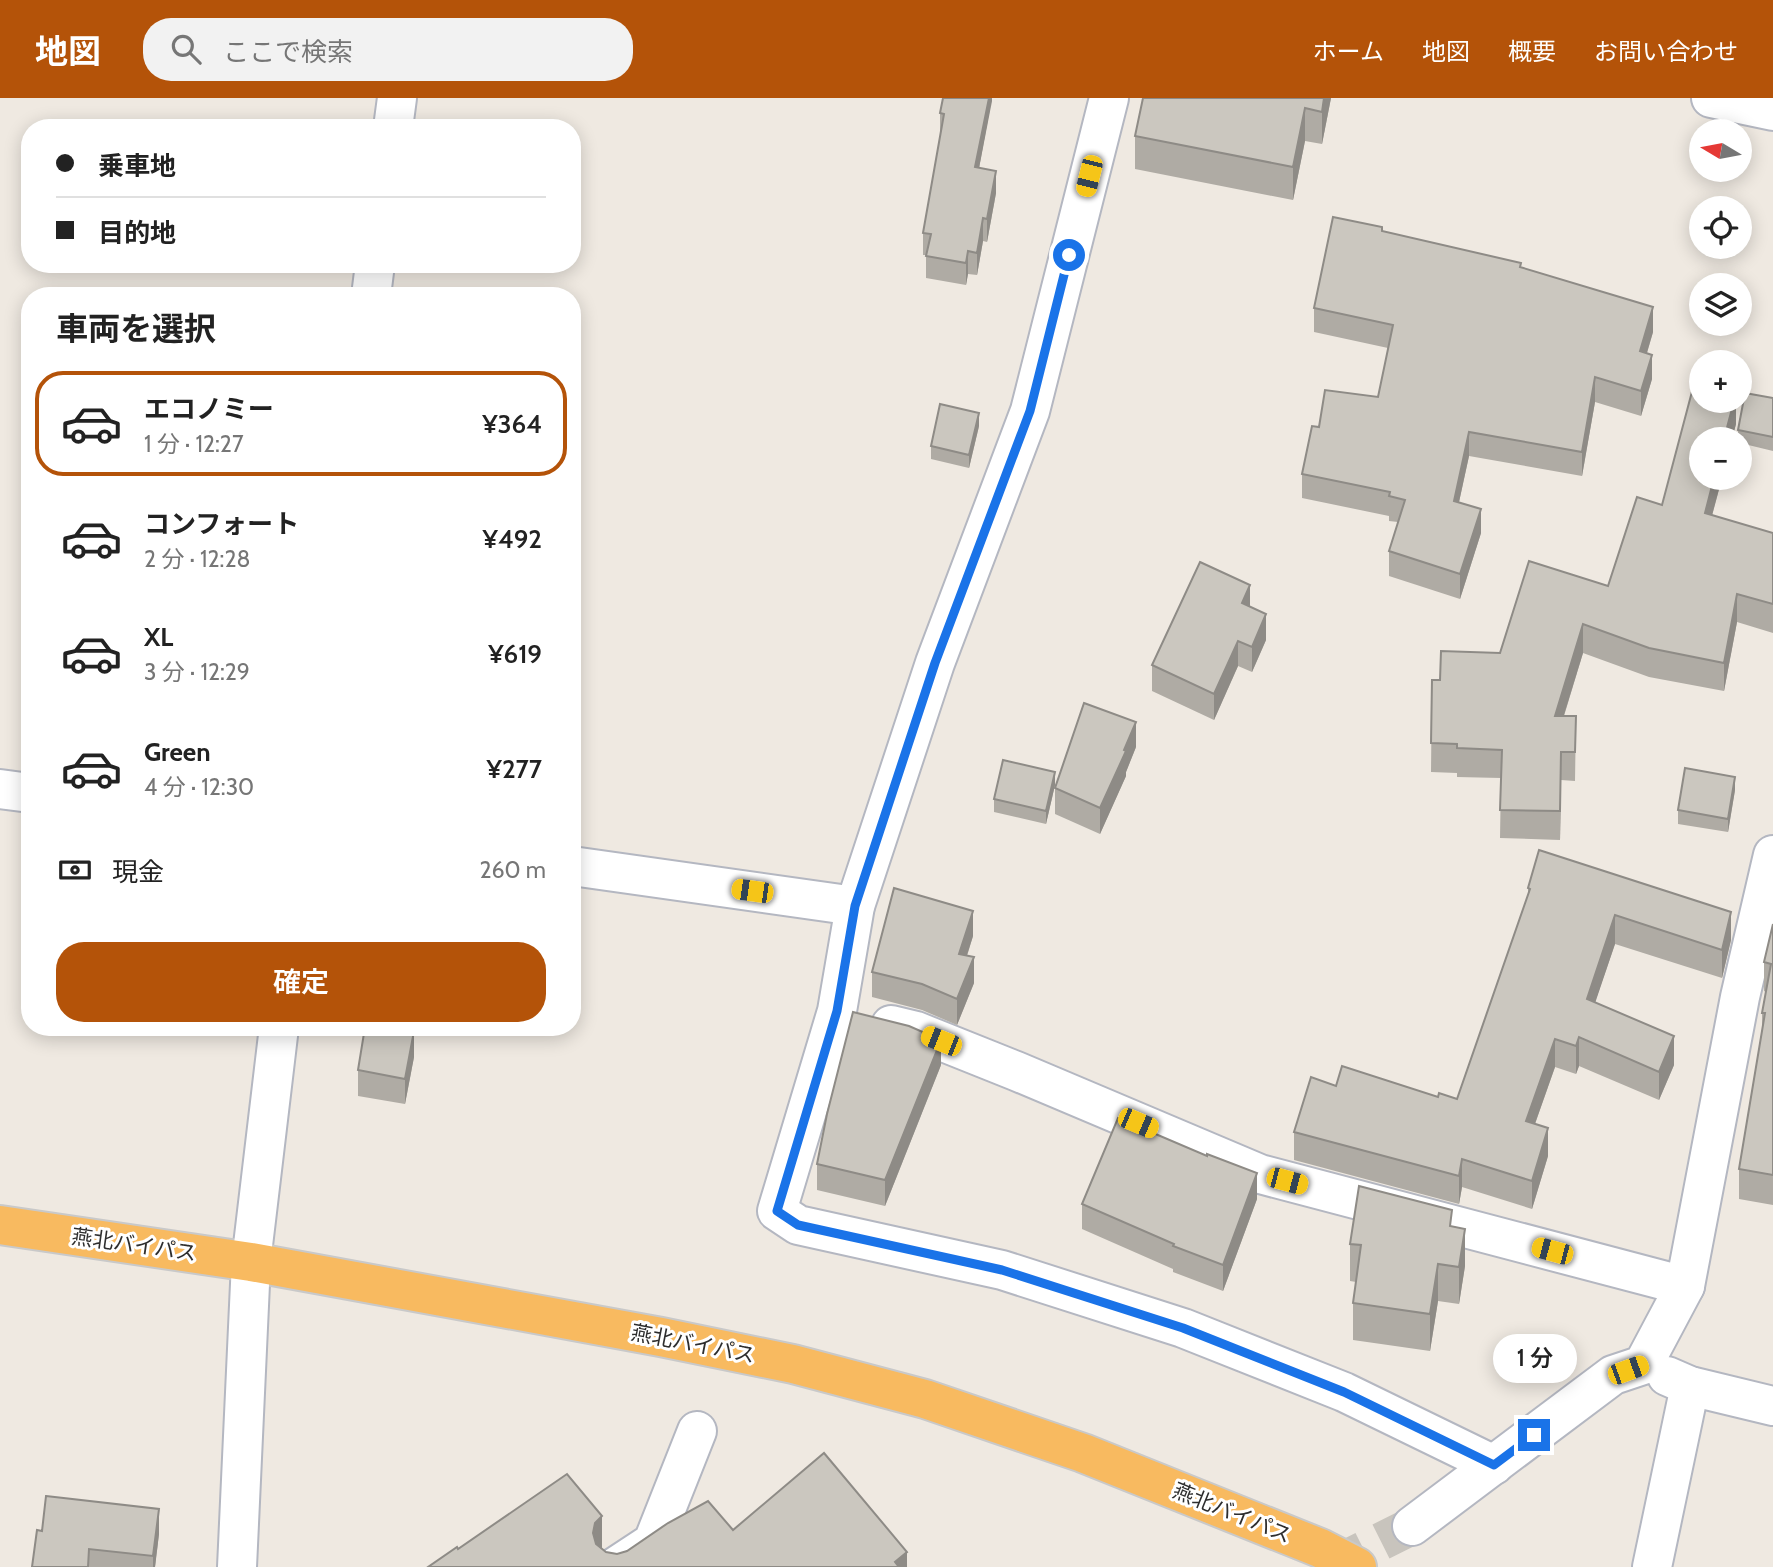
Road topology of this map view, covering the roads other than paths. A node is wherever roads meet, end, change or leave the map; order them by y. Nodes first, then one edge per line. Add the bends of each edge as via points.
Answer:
1 (397, 98) edge
2 (1109, 98) edge
3 (1711, 98) edge
4 (1773, 111) edge
5 (394, 119) edge
6 (0, 789) edge
7 (21, 792) edge
8 (1773, 855) edge
9 (581, 867) edge
10 (855, 906) junction
11 (837, 1011) junction
12 (278, 1036) edge
13 (0, 1225) edge
14 (251, 1262) junction
15 (1685, 1286) junction
16 (1643, 1365) junction
17 (1690, 1387) junction
18 (1773, 1406) edge
19 (696, 1431) dead end
20 (1494, 1465) junction
21 (1412, 1526) tunnel mouth
22 (237, 1567) edge
23 (615, 1567) edge
24 (1357, 1567) edge
25 (1652, 1567) edge

1 - 5 street
2 - 10 street via 1030,411 935,663
3 - 4 street
6 - 7 street
8 - 15 street via 1740,997
9 - 10 street
10 - 11 street
11 - 15 street via 916,1031 1260,1174
11 - 20 street via 777,1211 798,1225 1002,1270 1183,1328 1344,1392
12 - 14 street
13 - 14 highway, 燕北バイパス
14 - 22 street
14 - 24 highway, 燕北バイパス via 688,1342 925,1399 1095,1458
15 - 16 street
16 - 17 street
16 - 20 street via 1613,1376
17 - 18 street
17 - 25 street
19 - 23 street via 653,1542
20 - 21 street

